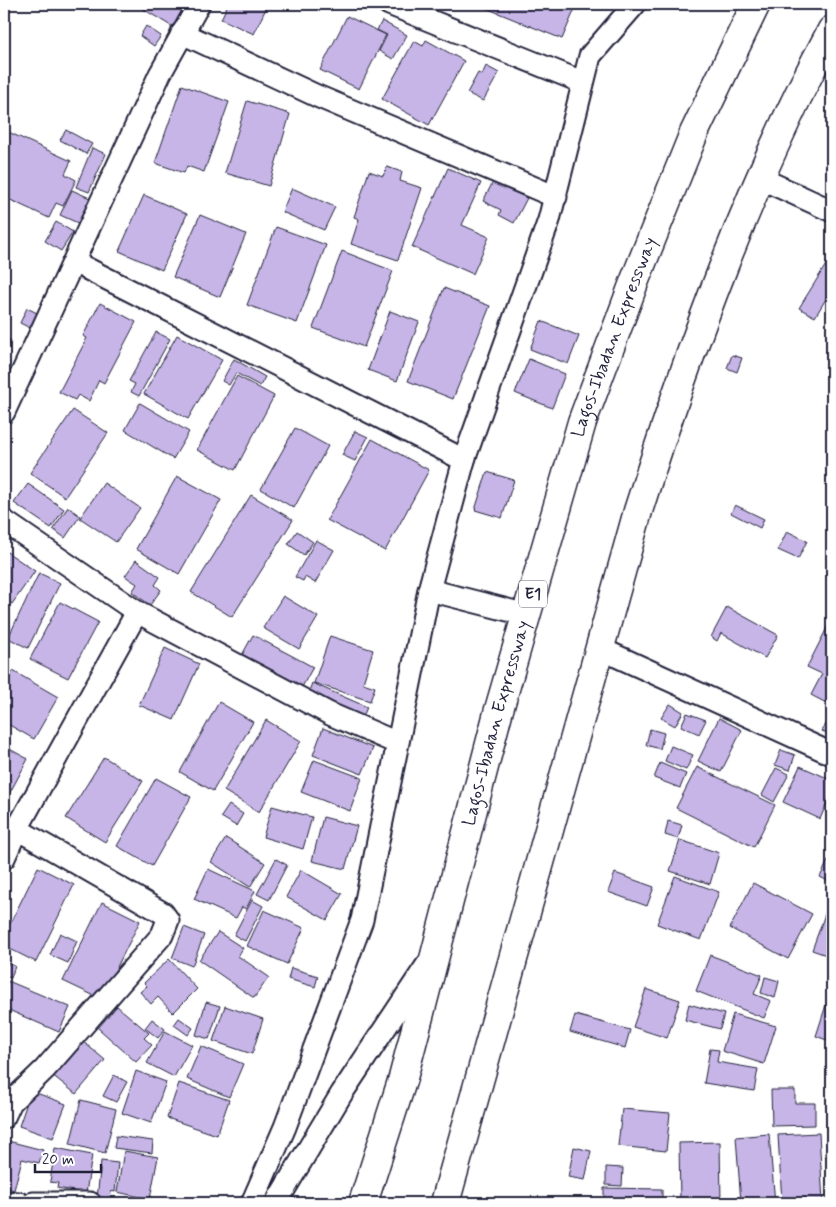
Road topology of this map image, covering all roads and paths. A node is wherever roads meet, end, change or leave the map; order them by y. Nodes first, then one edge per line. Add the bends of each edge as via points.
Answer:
1 (199, 4) edge
2 (389, 4) edge
3 (635, 4) edge
4 (756, 4) edge
5 (832, 30) edge
6 (182, 32) junction
7 (582, 82) junction
8 (760, 178) junction
9 (556, 197) junction
10 (832, 211) edge
11 (74, 262) junction
12 (4, 412) edge
13 (464, 460) junction
14 (4, 521) edge
15 (429, 590) junction
16 (138, 612) junction
17 (527, 615) junction
18 (601, 649) junction
19 (397, 743) junction
20 (832, 754) edge
21 (17, 828) junction
22 (4, 858) edge
23 (436, 953) junction
24 (4, 1117) edge
25 (4, 1202) edge
26 (20, 1203) edge
27 (33, 1203) edge
28 (90, 1203) edge
29 (252, 1203) edge
30 (276, 1203) edge
31 (363, 1203) edge
32 (445, 1203) edge

1 - 6 street
2 - 7 street
3 - 7 street via 590,56
4 - 17 highway, Lagos-Ibadan Expressway / E1 via 694,134 635,280 582,422
5 - 8 highway
6 - 9 street via 317,96
6 - 11 street
7 - 9 street
8 - 10 street
8 - 18 highway via 665,426 638,511
9 - 13 street
11 - 12 street
11 - 13 street
13 - 15 street
14 - 16 street
15 - 17 street
15 - 19 street
16 - 19 street via 330,714
16 - 21 street
17 - 23 highway, Lagos-Ibadan Expressway / E1 via 498,713
18 - 20 street
18 - 32 highway
19 - 29 street via 362,920 285,1127
21 - 22 street
21 - 24 street via 163,913 168,920 162,935 12,1102
23 - 30 street via 342,1094
23 - 31 highway, Lagos-Ibadan Expressway / E1 via 403,1078
25 - 26 street
27 - 28 street

